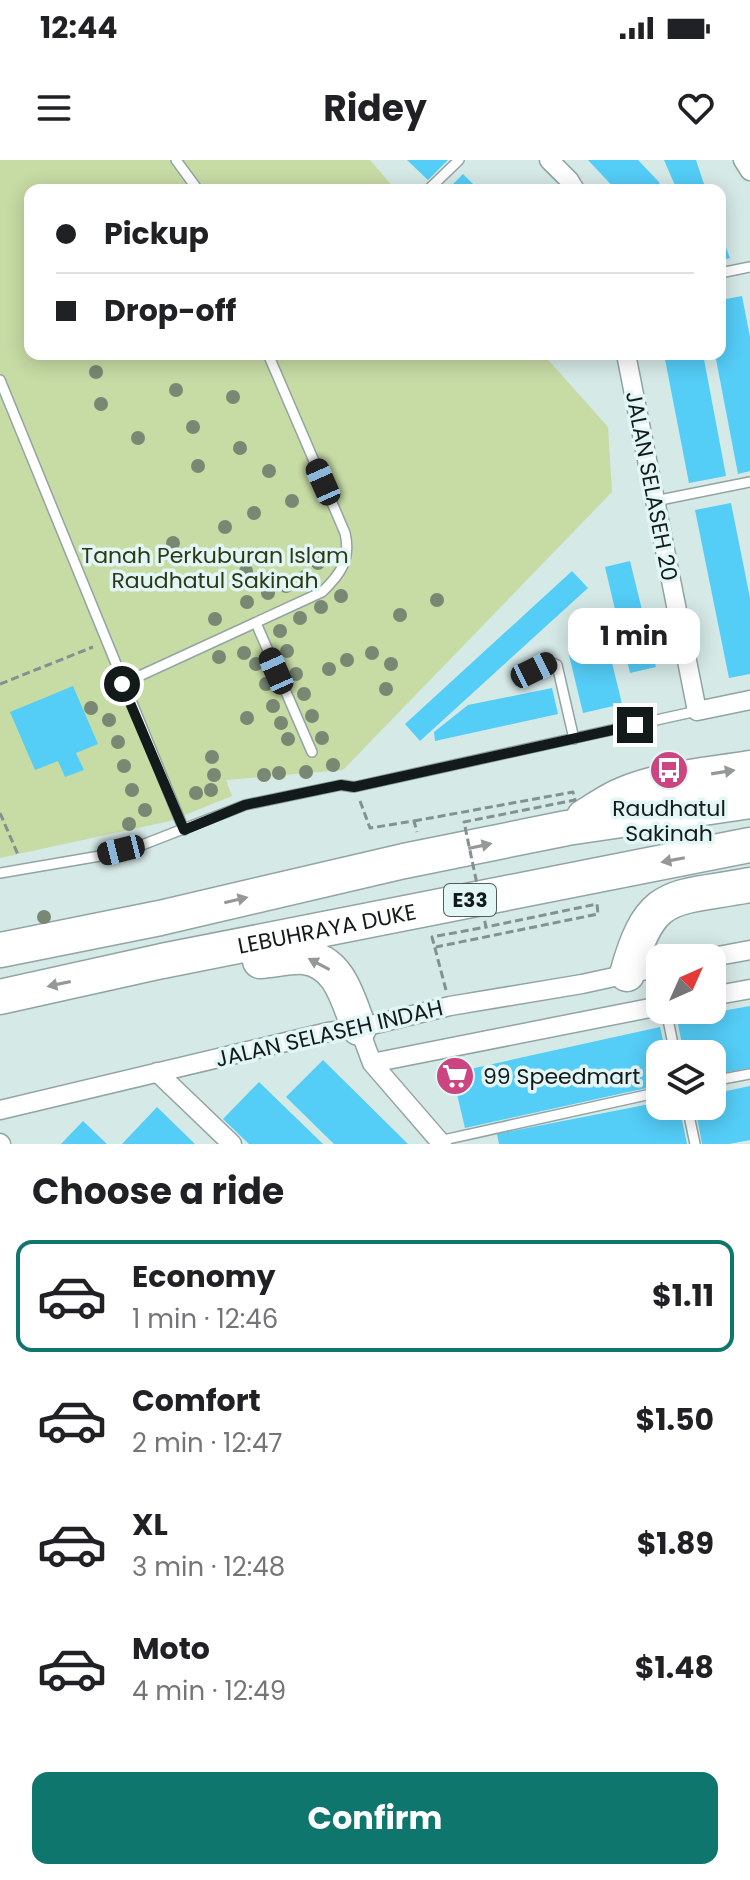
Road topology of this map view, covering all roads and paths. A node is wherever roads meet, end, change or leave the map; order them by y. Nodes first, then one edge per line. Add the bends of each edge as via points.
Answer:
1 (176, 160) edge
2 (459, 160) edge
3 (549, 160) edge
4 (743, 160) edge
5 (750, 171) edge
6 (194, 184) edge
7 (434, 184) edge
8 (571, 184) edge
9 (750, 267) edge
10 (726, 272) edge
11 (271, 360) edge
12 (627, 360) edge
13 (0, 380) edge
14 (750, 482) edge
15 (655, 501) junction
16 (256, 623) junction
17 (106, 642) junction
18 (517, 677) dead end
19 (0, 684) edge
20 (122, 684) junction
21 (750, 700) edge
22 (697, 711) junction
23 (574, 739) junction
24 (312, 752) dead end
25 (750, 768) edge
26 (354, 787) junction
27 (750, 801) edge
28 (0, 813) edge
29 (414, 821) junction
30 (567, 828) junction
31 (184, 830) junction
32 (417, 832) dead end
33 (750, 845) edge
34 (24, 869) junction
35 (0, 873) edge
36 (750, 885) edge
37 (486, 927) junction
38 (436, 947) junction
39 (0, 950) edge
40 (750, 950) edge
41 (726, 954) edge
42 (646, 970) edge
43 (627, 974) junction
44 (105, 975) junction
45 (750, 989) edge
46 (726, 993) edge
47 (0, 997) edge
48 (450, 1006) junction
49 (646, 1009) edge
50 (359, 1028) junction
51 (372, 1063) junction
52 (157, 1072) junction
53 (750, 1074) edge
54 (726, 1078) edge
55 (646, 1095) edge
56 (0, 1110) edge
57 (690, 1120) edge
58 (441, 1142) edge
59 (232, 1144) edge
60 (695, 1144) edge

1 - 6 lane
2 - 7 lane
3 - 8 street
4 - 5 street
9 - 10 lane
11 - 16 lane via 349,550 338,577 322,592
12 - 15 street, JALAN SELASEH 20
13 - 17 lane
14 - 15 lane
15 - 22 street, JALAN SELASEH 20
16 - 20 lane
16 - 24 lane
17 - 19 path
17 - 20 lane
18 - 23 lane via 550,662 557,665
20 - 31 lane
21 - 22 street
22 - 23 lane
23 - 26 lane
30 -> 25 highway via 621,795
26 - 29 path via 370,828
26 - 31 lane via 341,785 245,805
27 - 30 highway, LEBUHRAYA DUKE / E33
28 - 34 path
29 - 32 path
29 - 37 path, bridge via 573,792 575,800 464,822
39 -> 30 highway, LEBUHRAYA DUKE / E33
31 - 34 lane via 100,856
33 -> 44 highway, LEBUHRAYA DUKE / E33
34 - 35 lane
36 - 43 highway via 670,900 656,909 635,944
37 - 38 path via 432,937
37 - 38 path, bridge via 597,904 598,914
38 - 48 path
40 - 41 street
42 - 43 street, JALAN SELASEH INDAH
43 - 48 street, JALAN SELASEH INDAH
44 -> 47 highway, LEBUHRAYA DUKE / E33
50 -> 44 highway via 340,979 325,964 305,957
45 - 46 street
48 - 50 street, JALAN SELASEH INDAH
49 - 51 street, JALAN SELASEH INDAH
50 - 51 street
50 - 52 street, JALAN SELASEH INDAH
51 - 58 street
52 - 56 street, JALAN SELASEH INDAH
52 - 59 street
53 - 54 lane
55 - 58 lane
57 - 60 lane

